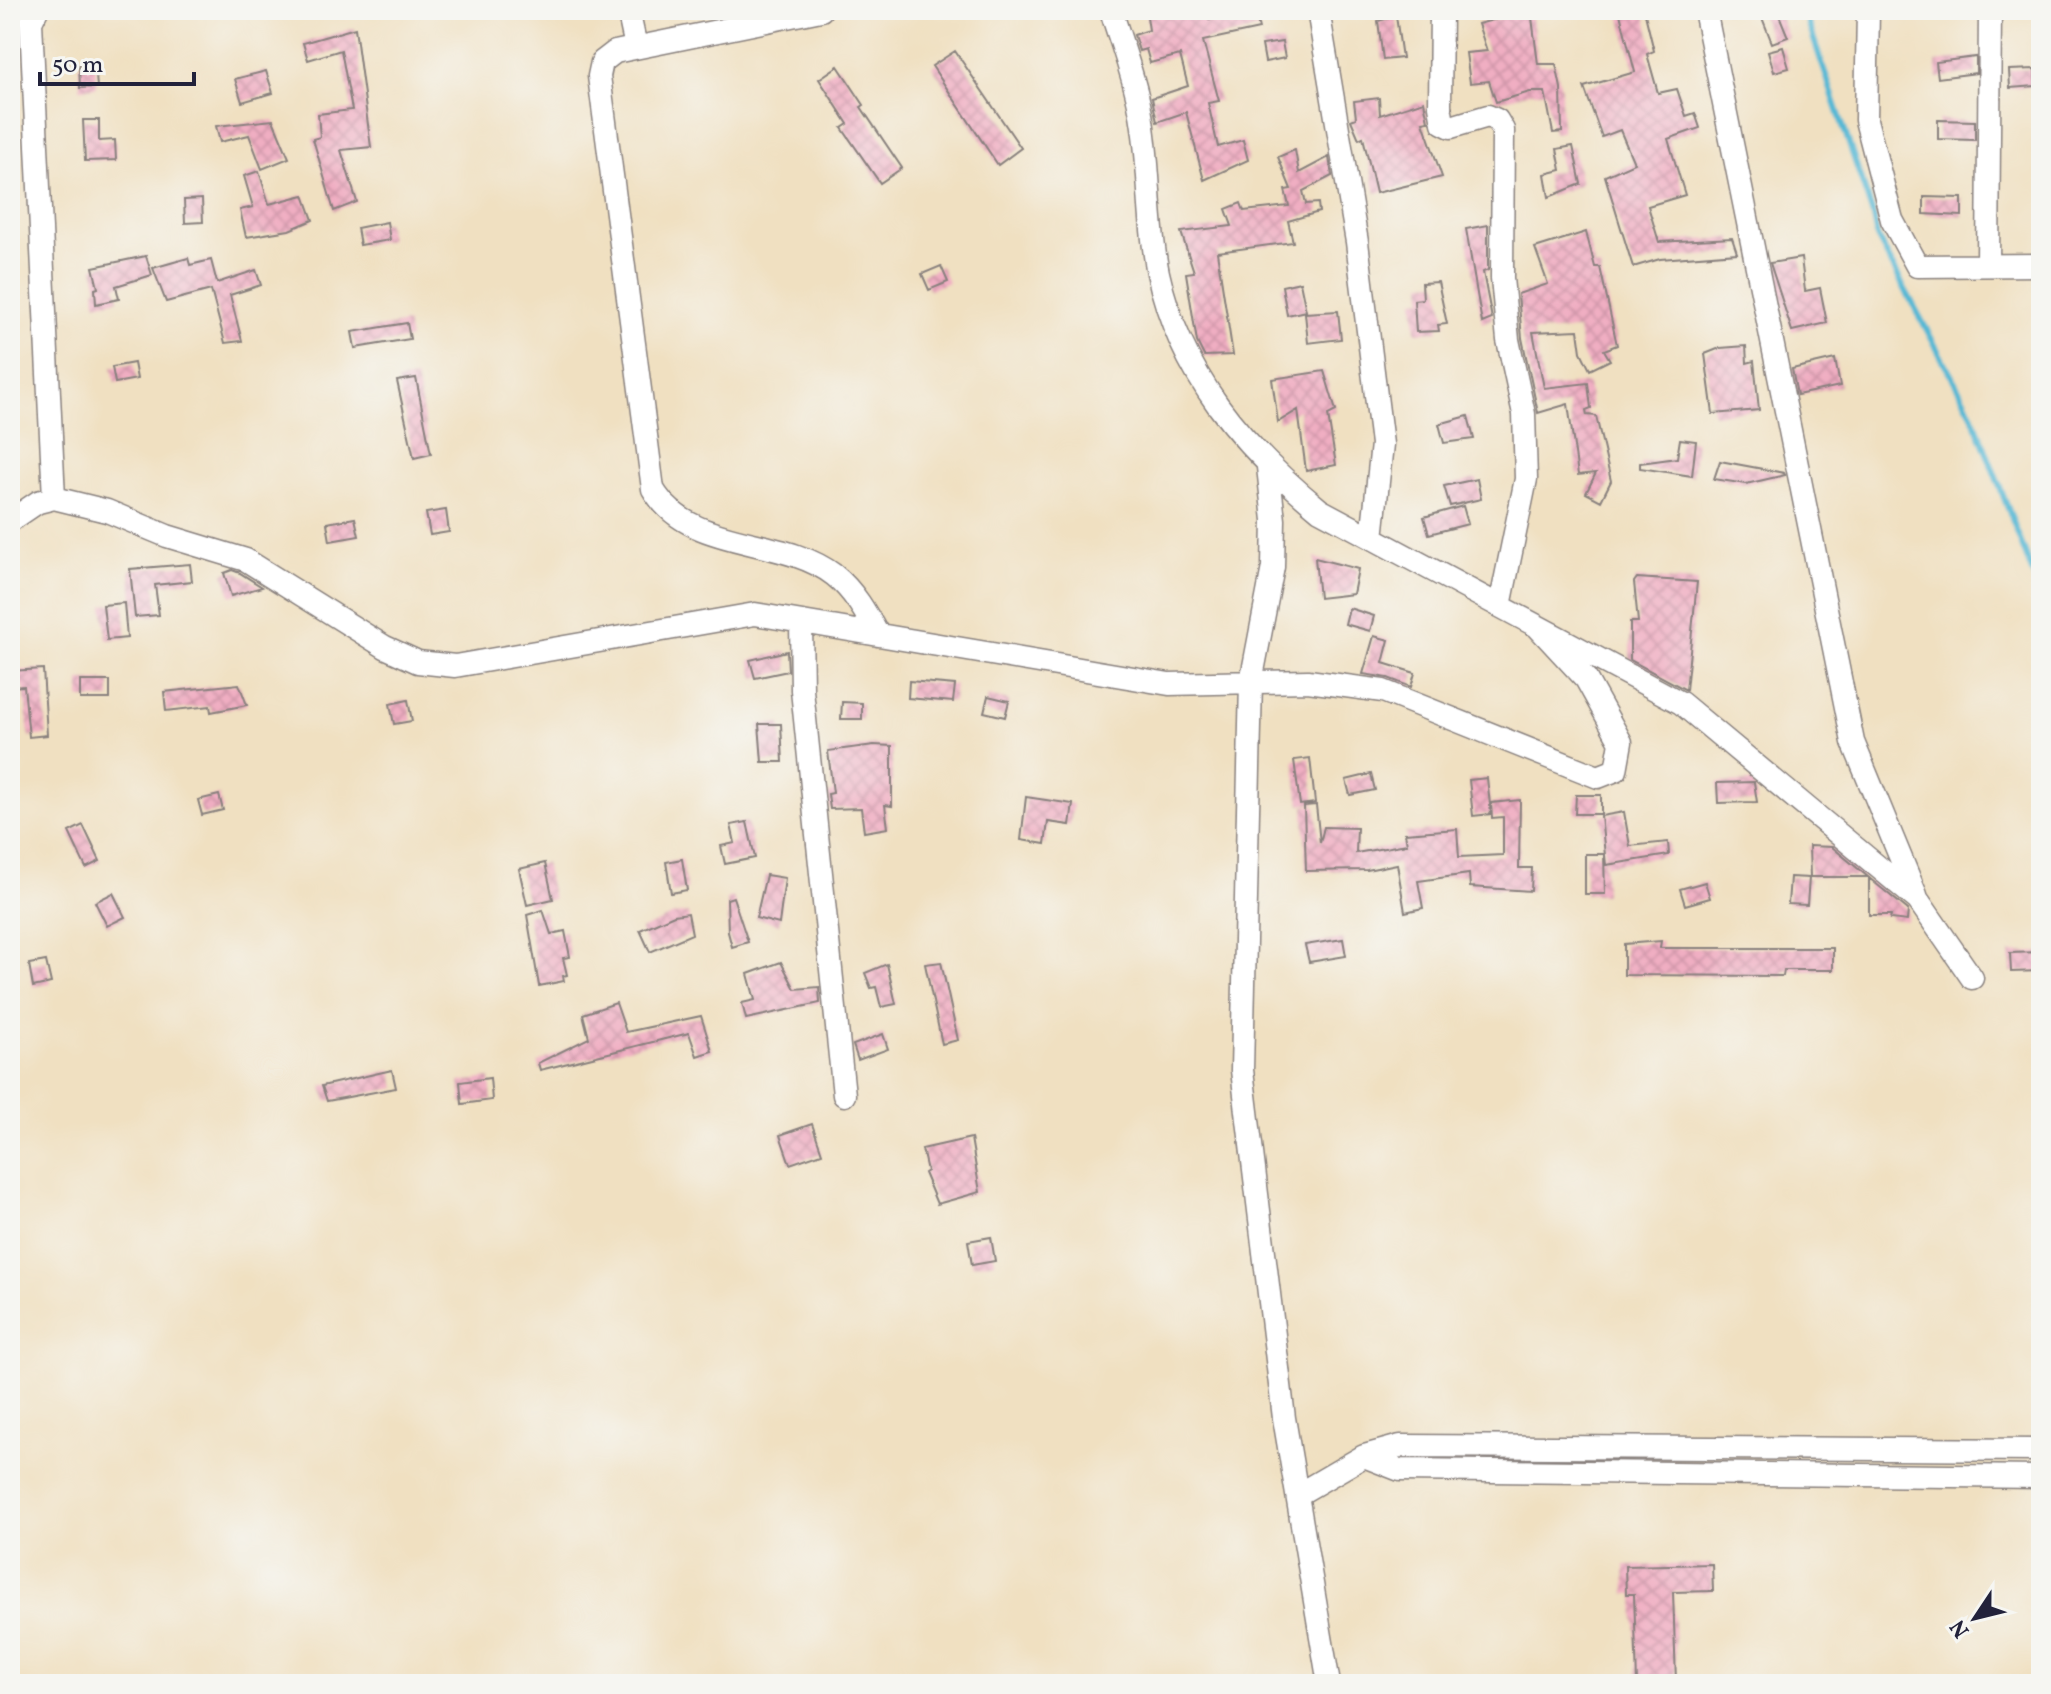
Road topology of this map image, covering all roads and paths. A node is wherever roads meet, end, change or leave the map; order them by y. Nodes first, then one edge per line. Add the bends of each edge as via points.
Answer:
1 (37, 10) edge
2 (628, 10) edge
3 (821, 10) edge
4 (1111, 10) edge
5 (1318, 10) edge
6 (1441, 10) edge
7 (1705, 10) edge
8 (1868, 10) edge
9 (1990, 10) edge
10 (636, 47) junction
11 (1988, 265) junction
12 (2041, 265) edge
13 (1268, 467) junction
14 (54, 498) junction
15 (10, 521) edge
16 (1372, 538) junction
17 (1500, 606) junction
18 (801, 622) junction
19 (1537, 626) junction
20 (878, 635) junction
21 (1251, 682) junction
22 (1918, 900) junction
23 (1972, 978) dead end
24 (844, 1095) dead end
25 (2041, 1450) edge
26 (1364, 1456) junction
27 (2041, 1477) edge
28 (1297, 1495) junction
29 (1329, 1684) edge

1 - 14 street via 31,22
2 - 10 street
3 - 10 street
4 - 13 street via 1140,109 1158,273 1175,328 1220,413
5 - 16 street via 1357,242 1382,444
6 - 17 street via 1443,123 1451,127 1488,116 1503,130 1502,278 1524,414 1526,479
7 - 22 street via 1853,742
8 - 11 street via 1866,120 1892,220 1917,266
9 - 11 street
10 - 20 street via 602,62 599,76 653,489 683,523 807,560 834,576 862,605
11 - 12 street
13 - 16 street via 1320,510
13 - 21 street via 1273,567
14 - 15 street
14 - 18 street via 246,560 418,662 455,666 755,614
16 - 17 street
17 - 19 street
18 - 20 street
18 - 24 street via 802,690
19 - 21 street via 1586,679 1621,742 1616,770 1598,777 1383,691 1308,681
19 - 22 street via 1681,703
20 - 21 street via 1169,684
21 - 28 street via 1242,1070
22 - 23 street
25 - 26 street via 1400,1446
26 - 27 street via 1400,1470
26 - 28 street
28 - 29 street

